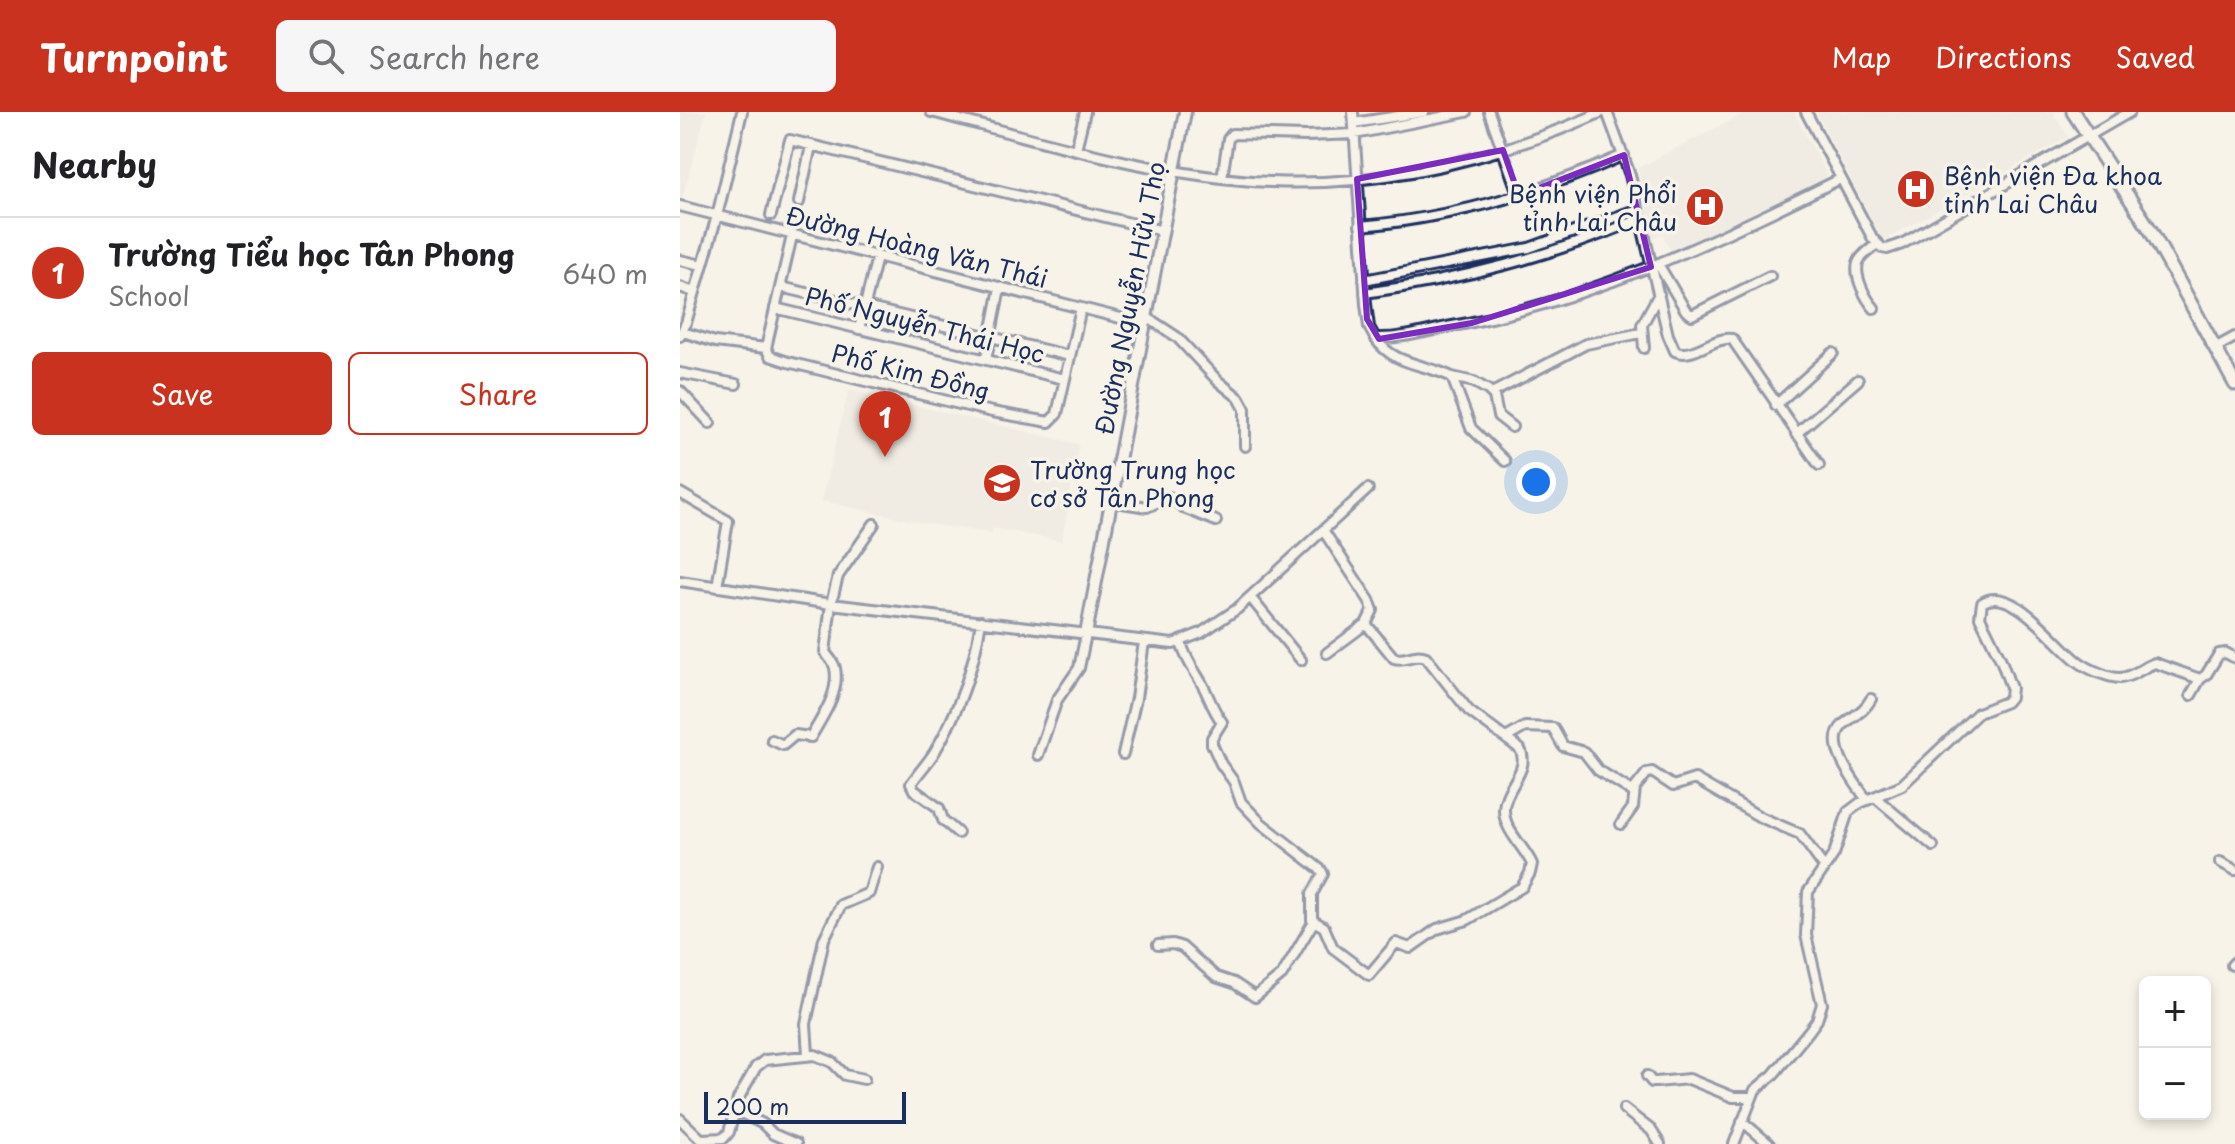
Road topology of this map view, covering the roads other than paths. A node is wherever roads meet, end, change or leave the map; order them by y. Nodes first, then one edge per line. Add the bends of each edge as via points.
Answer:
1 (742, 112) edge
2 (931, 112) edge
3 (1085, 112) edge
4 (1185, 112) edge
5 (1353, 112) edge
6 (1424, 112) edge
7 (1466, 112) edge
8 (1489, 112) edge
9 (1605, 112) edge
10 (1806, 112) edge
11 (2073, 112) edge
12 (2129, 112) edge
13 (1354, 123) junction
14 (1355, 134) junction
15 (2088, 137) junction
16 (811, 146) junction
17 (1076, 149) junction
18 (1503, 150) junction
19 (1624, 155) junction
20 (1175, 170) junction
21 (1222, 178) junction
22 (1357, 179) junction
23 (1840, 179) junction
24 (1519, 196) junction
25 (799, 202) dead end
26 (680, 206) edge
27 (1639, 214) junction
28 (771, 215) dead end
29 (717, 216) junction
30 (1360, 226) junction
31 (1163, 231) junction
32 (792, 236) junction
33 (1880, 246) junction
34 (1502, 254) junction
35 (877, 257) junction
36 (680, 260) edge
37 (702, 265) junction
38 (1654, 266) junction
39 (1506, 267) junction
40 (1770, 276) dead end
41 (1364, 280) junction
42 (680, 287) edge
43 (781, 287) junction
44 (1000, 288) junction
45 (694, 292) junction
46 (1365, 293) junction
47 (1659, 294) junction
48 (865, 306) junction
49 (775, 308) junction
50 (1081, 308) junction
51 (1874, 308) dead end
52 (1145, 320) junction
53 (859, 329) junction
54 (1641, 333) junction
55 (682, 334) edge
56 (990, 335) junction
57 (1373, 335) junction
58 (2235, 337) edge
59 (1644, 348) dead end
60 (2215, 348) junction
61 (766, 350) junction
62 (1833, 353) dead end
63 (1070, 356) junction
64 (986, 359) junction
65 (680, 373) edge
66 (1452, 377) junction
67 (1064, 379) junction
68 (1858, 380) dead end
69 (736, 384) dead end
70 (2235, 384) edge
71 (1492, 393) junction
72 (681, 394) edge
73 (1776, 405) junction
74 (710, 423) dead end
75 (1512, 427) dead end
76 (1796, 434) junction
77 (1245, 446) dead end
78 (1505, 461) dead end
79 (1819, 465) dead end
80 (1368, 489) dead end
81 (680, 493) edge
82 (1110, 501) junction
83 (1216, 521) dead end
84 (874, 524) dead end
85 (1323, 530) junction
86 (680, 581) edge
87 (717, 587) junction
88 (1250, 597) junction
89 (831, 604) junction
90 (981, 621) junction
91 (1366, 624) junction
92 (1086, 634) junction
93 (1144, 642) junction
94 (1181, 643) junction
95 (1327, 653) dead end
96 (2235, 658) edge
97 (1301, 660) dead end
98 (2200, 679) junction
99 (2191, 695) dead end
100 (1871, 699) dead end
101 (1506, 738) junction
102 (772, 740) dead end
103 (1123, 754) dead end
104 (1038, 755) dead end
105 (1633, 792) junction
106 (1872, 799) junction
107 (1621, 824) dead end
108 (958, 833) dead end
109 (1933, 846) dead end
110 (2220, 862) dead end
111 (877, 867) dead end
112 (1824, 867) junction
113 (2235, 870) edge
114 (1314, 921) junction
115 (1158, 945) dead end
116 (808, 1054) junction
117 (1647, 1076) dead end
118 (864, 1079) dead end
119 (1752, 1097) junction
120 (733, 1109) junction
121 (1624, 1109) dead end
122 (680, 1119) edge
123 (1742, 1121) junction
124 (727, 1141) edge
125 (796, 1144) edge
126 (1660, 1144) edge
127 (1734, 1144) edge
128 (1769, 1144) edge

1 - 29 street
2 - 17 street
3 - 17 street
4 - 20 street, Đường Nguyễn Hữu Thọ
5 - 13 street
6 - 13 street
7 - 14 street
8 - 18 street
9 - 18 street
9 - 19 street
10 - 23 street
11 - 15 main road
12 - 15 street
13 - 14 street
14 - 21 street via 1232,134
14 - 22 street
15 - 33 street via 1902,244
15 - 60 main road via 2151,231
16 - 25 street
16 - 28 street via 790,140
16 - 31 street
17 - 20 street
18 - 22 street via 1445,166
18 - 24 street
19 - 24 street
19 - 27 street
20 - 21 street
20 - 31 street, Đường Nguyễn Hữu Thọ
21 - 22 street
22 - 30 street
23 - 33 street
23 - 38 street
24 - 30 street via 1428,219
26 - 29 street, Đường Hoàng Văn Thái
27 - 34 street
27 - 38 street
27 - 39 street via 1564,249
29 - 32 street, Đường Hoàng Văn Thái
29 - 37 street
30 - 41 street
31 - 52 street, Đường Nguyễn Hữu Thọ
32 - 35 street, Đường Hoàng Văn Thái
32 - 43 street
33 - 51 street via 1857,265
34 - 39 street
34 - 41 street
35 - 44 street, Đường Hoàng Văn Thái
35 - 48 street
36 - 37 street
37 - 45 street
38 - 40 street via 1692,315
38 - 47 street
38 - 57 street via 1505,316 1399,336
39 - 46 street
41 - 46 street
42 - 45 street
43 - 48 street, Phố Nguyễn Thái Học
43 - 49 street
44 - 50 street, Đường Hoàng Văn Thái
44 - 56 street
45 - 55 street
46 - 57 street
47 - 54 street
47 - 73 street via 1677,354 1729,337
48 - 53 street
48 - 56 street, Phố Nguyễn Thái Học
49 - 53 street, Phố Nguyễn Thái Học
49 - 61 street
50 - 52 street, Đường Hoàng Văn Thái
50 - 63 street
52 - 77 street, Đường Hoàng Văn Thái via 1177,337 1243,403
52 - 82 street, Đường Nguyễn Hữu Thọ
53 - 64 street, Phố Nguyễn Thái Học
54 - 59 street
54 - 71 street via 1586,344
55 - 61 street, Phố Kim Đồng
56 - 63 street, Phố Nguyễn Thái Học
56 - 64 street
57 - 66 street via 1402,362
58 - 60 street
60 - 70 main road
61 - 67 street, Phố Kim Đồng via 788,362 1049,422 1057,414
62 - 73 street
63 - 67 street
64 - 67 street, Phố Nguyễn Thái Học
65 - 69 street
66 - 71 street
66 - 78 street via 1471,428
68 - 76 street
71 - 75 street via 1496,413
72 - 74 street
73 - 76 street
76 - 79 street
80 - 85 street
81 - 87 street via 728,521
82 - 83 street via 1147,507 1169,497
82 - 92 street, Đường Nguyễn Hữu Thọ
84 - 89 street via 842,568
85 - 88 street
85 - 91 street via 1369,600 1372,614
86 - 87 street
87 - 89 street
88 - 94 street via 1210,629
88 - 97 street
89 - 90 street
89 - 102 street via 824,650 835,673 829,706 811,737 795,735 782,745
90 - 92 street
90 - 108 street via 958,706 933,756 911,784
91 - 95 street
91 - 101 street via 1394,658 1426,657 1469,711
92 - 93 street
92 - 104 street via 1079,668 1057,700
93 - 94 street
93 - 103 street
94 - 114 street via 1222,722 1212,744 1241,802 1323,872 1312,894
96 - 98 street via 2219,654
98 - 99 street
98 - 106 street via 2155,663 2127,676 2111,676 2079,663 2022,609 1988,600 1979,613 2001,660 2010,697 1978,713 1909,779
100 - 106 street via 1842,726 1838,739 1844,765
101 - 105 street via 1522,727 1553,728 1563,746 1584,752 1598,770
101 - 114 street via 1524,756 1504,802 1518,844 1532,861 1522,887 1410,948 1396,943 1369,975 1333,948 1324,927
105 - 107 street via 1633,807
105 - 112 street via 1650,772 1673,786 1699,780 1800,834
106 - 109 street
106 - 112 street via 1848,812
110 - 113 street
111 - 116 street via 869,893 841,905 824,939 806,1024
112 - 119 street via 1808,892 1806,930 1821,1011
114 - 115 street via 1286,969 1255,997 1216,977 1182,947
116 - 118 street via 830,1060 849,1077
116 - 120 street via 761,1062
117 - 119 street via 1652,1082 1689,1079 1733,1097
119 - 123 street
120 - 124 street
120 - 125 street
121 - 126 street
122 - 124 street via 701,1139
123 - 127 street
123 - 128 street

